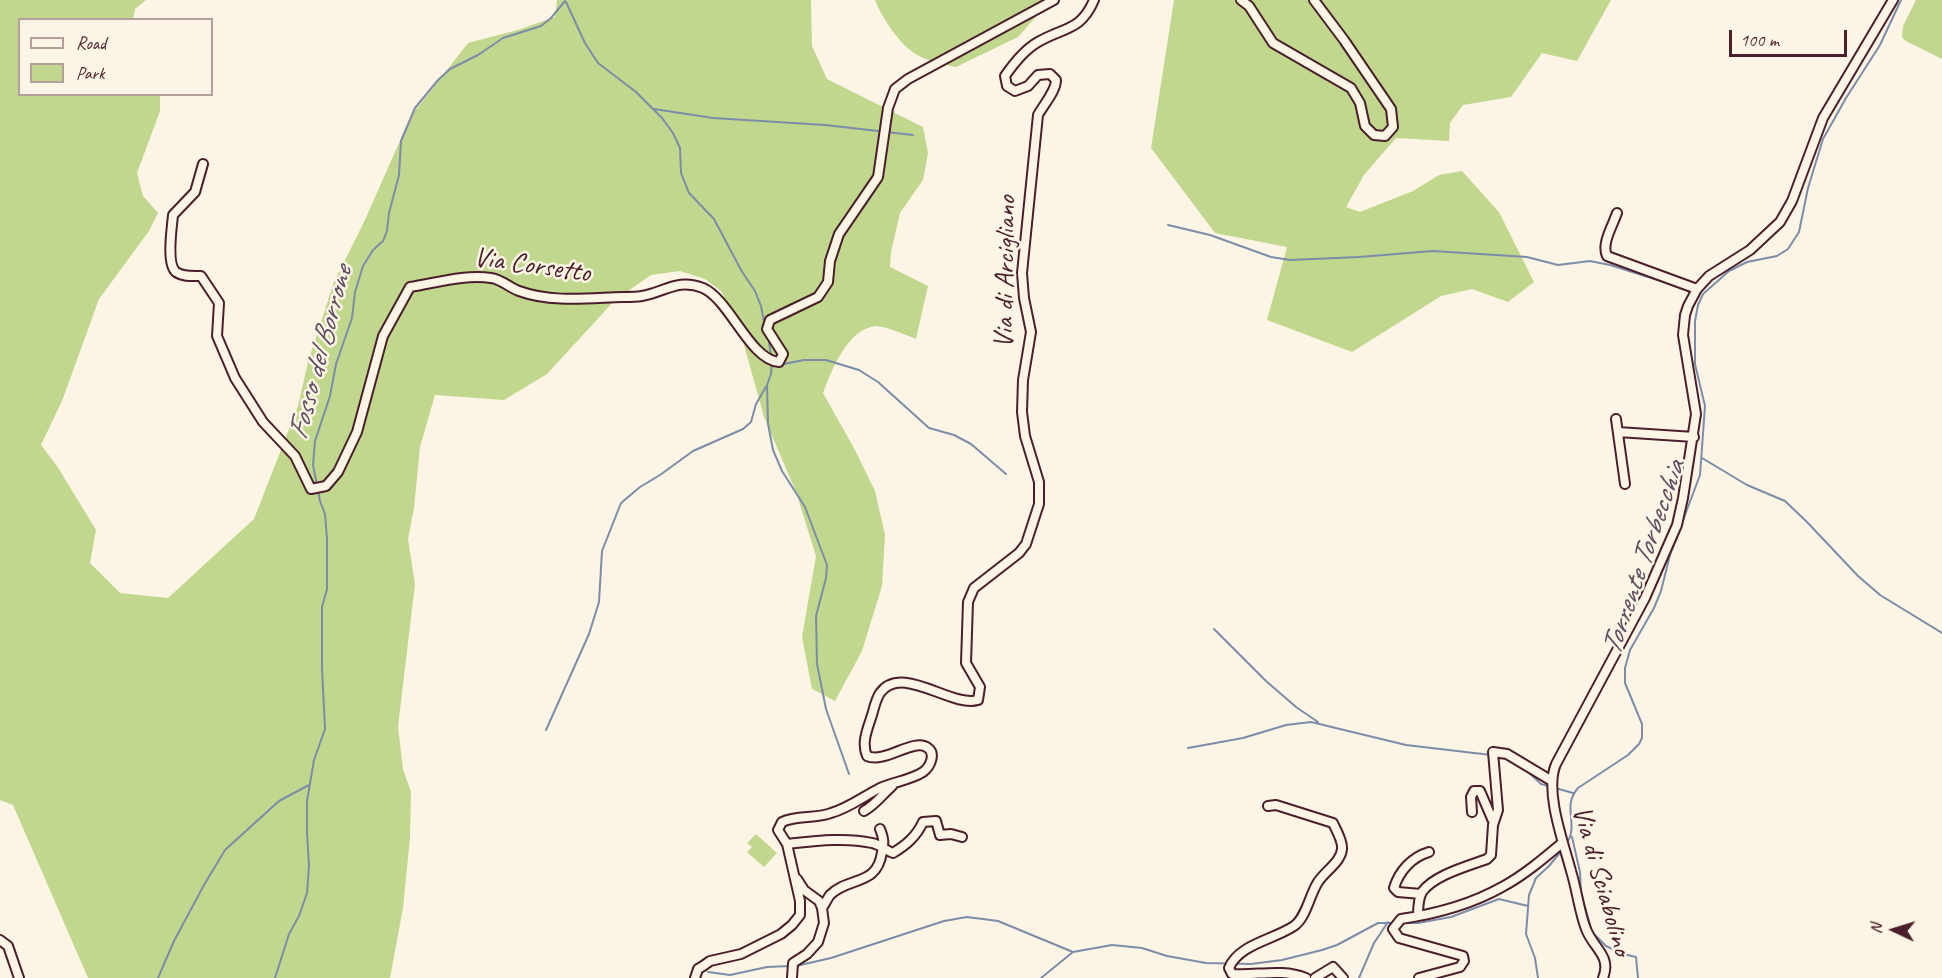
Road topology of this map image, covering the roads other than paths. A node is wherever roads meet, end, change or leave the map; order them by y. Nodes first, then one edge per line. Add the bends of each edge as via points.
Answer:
1 (1054, 0) edge
2 (1094, 0) edge
3 (1241, 0) edge
4 (1314, 0) edge
5 (1893, 0) edge
6 (203, 164) dead end
7 (1617, 213) dead end
8 (1697, 289) junction
9 (1616, 419) dead end
10 (1618, 432) junction
11 (1694, 437) junction
12 (1625, 484) dead end
13 (898, 781) junction
14 (1552, 781) junction
15 (1268, 806) dead end
16 (864, 811) dead end
17 (1472, 812) dead end
18 (1493, 821) junction
19 (880, 829) dead end
20 (962, 837) dead end
21 (1562, 843) junction
22 (787, 844) junction
23 (883, 850) junction
24 (1429, 852) dead end
25 (793, 873) junction
26 (1421, 894) junction
27 (822, 908) junction
28 (1418, 916) junction
29 (0, 940) edge
30 (19, 978) edge
31 (695, 978) edge
32 (792, 978) edge
33 (1306, 978) edge
34 (1315, 978) edge
35 (1343, 978) edge
36 (1419, 978) edge
37 (1603, 978) edge

1 - 6 street, Via Corsetto via 895,89 888,108 878,177 839,234 828,282 818,297 770,320 767,329 783,354 779,362 760,354 706,289 692,284 642,296 582,299 519,291 493,278 472,277 410,287 383,336 357,432 338,472 326,486 318,488 311,489 295,456 263,422 235,378 217,336 219,303 201,276 176,272 170,264 173,214 195,192
2 - 13 street, Via di Arcigliano via 1088,15 1038,42 1016,60 1005,76 1007,86 1015,91 1028,86 1038,75 1050,74 1056,80 1038,115 1022,273 1031,332 1022,412 1039,482 1038,512 1026,544 974,588 968,602 966,663 980,687 978,700 966,702 901,683 889,686 878,698 864,743 867,756 878,758 920,746 932,754 923,772
3 - 4 street via 1273,43 1351,88 1365,126 1374,135 1385,136 1393,127 1391,109
5 - 8 street, Via di Sciabolino via 1823,118 1780,222
7 - 8 street via 1605,246 1607,256
8 - 11 street, Via di Sciabolino via 1683,325 1696,408
9 - 10 street
10 - 11 street
10 - 12 street
11 - 14 street, Via di Sciabolino via 1683,498 1668,547 1645,598 1554,767
13 - 16 street
13 - 22 street, Via di Arcigliano via 833,813 782,822 778,830
14 - 18 street via 1507,754 1492,752 1498,804
14 - 21 street, Via di Sciabolino
15 - 33 street via 1333,823 1342,850 1317,883 1295,926 1242,952 1229,968 1232,974 1266,972
17 - 18 street via 1471,797 1474,791 1480,791
18 - 26 street via 1490,858 1452,871
19 - 23 street via 885,842
20 - 23 street via 940,835 936,820 931,820 923,822 907,844 893,853
21 - 28 street via 1504,886
21 - 37 street, Via di Sciabolino via 1586,930 1605,958
22 - 23 street via 851,841 876,843
22 - 25 street
23 - 27 street via 876,870 831,894
24 - 26 street via 1412,859 1394,888 1398,892
25 - 27 street
25 - 31 street via 801,910 792,925 741,954 710,961 698,969
26 - 28 street
27 - 32 street via 824,923 818,942 792,963
28 - 36 street via 1401,919 1393,929 1399,938 1463,956 1464,961 1460,967
29 - 30 street via 8,945
34 - 35 street via 1333,968

